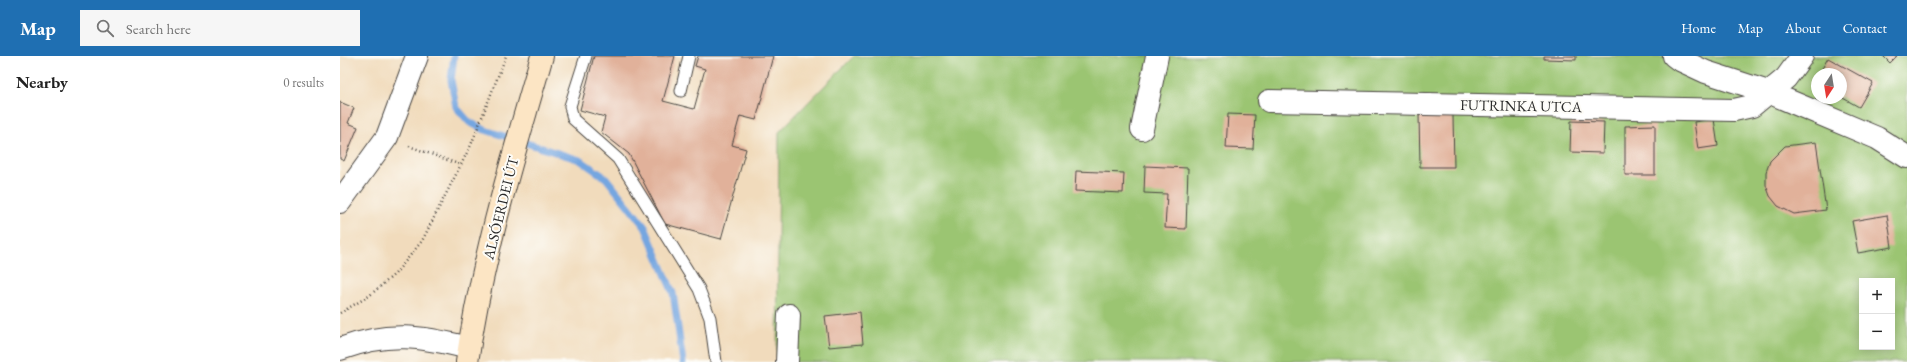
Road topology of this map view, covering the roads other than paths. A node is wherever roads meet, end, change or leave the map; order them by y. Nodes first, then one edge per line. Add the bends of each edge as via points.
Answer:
1 (417, 56) edge
2 (542, 56) edge
3 (586, 56) edge
4 (689, 56) edge
5 (1157, 56) edge
6 (1674, 56) edge
7 (1802, 56) edge
8 (681, 91) dead end
9 (1768, 92) junction
10 (1269, 100) dead end
11 (1142, 128) dead end
12 (1907, 157) edge
13 (340, 202) edge
14 (789, 315) dead end
15 (340, 349) edge
16 (468, 355) edge
17 (716, 362) edge
18 (787, 362) edge

1 - 13 street via 387,137
2 - 16 main road, ALSÓERDEI ÚT via 485,269
3 - 17 lane via 570,106 574,119 618,159 699,289 710,318
4 - 8 lane
5 - 11 street
6 - 9 street via 1706,72
7 - 9 street, FUTRINKA UTCA via 1786,78
9 - 10 street, FUTRINKA UTCA via 1752,106 1734,110
9 - 12 street via 1877,138
14 - 18 street
15 - 16 street via 372,339 399,336 437,340

